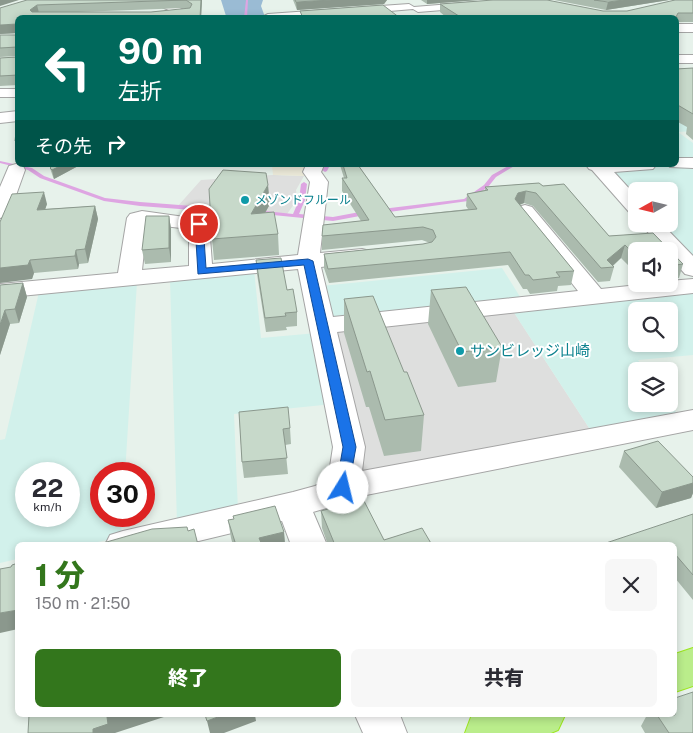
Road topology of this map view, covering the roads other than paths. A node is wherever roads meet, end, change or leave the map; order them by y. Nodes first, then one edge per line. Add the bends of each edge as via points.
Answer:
1 (151, 0) edge
2 (368, 0) edge
3 (485, 4) edge
4 (414, 8) junction
5 (186, 13) junction
6 (157, 14) edge
7 (268, 14) edge
8 (191, 15) edge
9 (449, 15) edge
10 (679, 28) edge
11 (693, 28) edge
12 (693, 58) edge
13 (679, 59) edge
14 (0, 93) edge
15 (15, 94) edge
16 (15, 116) edge
17 (0, 118) edge
18 (693, 162) edge
19 (679, 163) edge
20 (314, 167) edge
21 (599, 167) edge
22 (16, 170) dead end
23 (628, 199) edge
24 (525, 210) edge
25 (0, 212) edge
26 (658, 232) edge
27 (384, 253) edge
28 (308, 261) junction
29 (693, 270) edge
30 (201, 272) junction
31 (129, 278) junction
32 (693, 286) edge
33 (0, 291) edge
34 (594, 296) junction
35 (324, 326) junction
36 (693, 420) edge
37 (343, 488) junction
38 (293, 505) junction
39 (136, 542) edge
40 (308, 542) edge
41 (693, 668) edge
42 (677, 672) edge
43 (378, 717) edge
44 (538, 717) edge
45 (384, 733) edge
46 (487, 733) edge

1 - 5 street
2 - 4 street
3 - 4 street
4 - 7 street
4 - 9 street
5 - 6 street
5 - 8 street
10 - 11 street
12 - 13 street
14 - 15 street
16 - 17 street
18 - 19 street
20 - 28 street via 312,172 318,182
21 - 23 street
22 - 25 street
24 - 34 street
26 - 29 street
27 - 28 street
28 - 30 street
28 - 35 street
30 - 31 street
30 - 31 street via 199,224 137,218
31 - 33 street
32 - 34 street
34 - 35 street
35 - 37 street via 349,447
36 - 37 street
37 - 38 street
38 - 39 street
38 - 40 street
41 - 42 highway
43 - 45 street
44 - 46 highway

